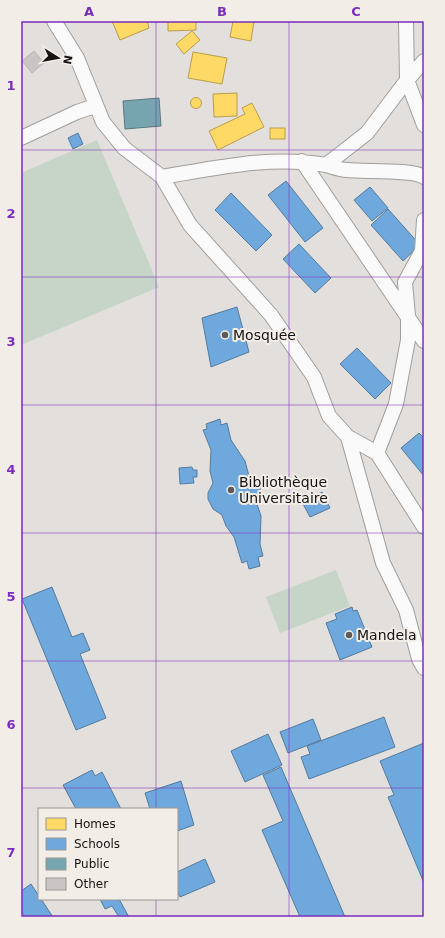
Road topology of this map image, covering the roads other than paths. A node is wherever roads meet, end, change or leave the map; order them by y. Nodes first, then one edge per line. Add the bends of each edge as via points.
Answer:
1 (54, 21) edge
2 (406, 21) edge
3 (424, 61) edge
4 (407, 80) junction
5 (95, 106) junction
6 (424, 125) edge
7 (21, 138) edge
8 (302, 161) junction
9 (326, 165) junction
10 (162, 177) junction
11 (424, 177) edge
12 (424, 220) edge
13 (408, 316) junction
14 (424, 341) edge
15 (348, 437) junction
16 (377, 453) junction
17 (424, 527) edge
18 (424, 668) edge

1 - 5 street via 77,58
2 - 4 street
3 - 4 street
4 - 6 street
4 - 9 street via 367,133
5 - 7 street
5 - 10 street via 103,122 124,148
8 - 9 street
8 - 10 street via 238,165
8 - 13 street
9 - 11 street via 345,170 409,172
10 - 15 street via 190,225 271,316 314,377 330,416
12 - 13 street via 422,250 405,282
13 - 14 street
13 - 16 street via 408,340 396,404
15 - 16 street
15 - 18 street via 383,563 406,610 419,659
16 - 17 street

